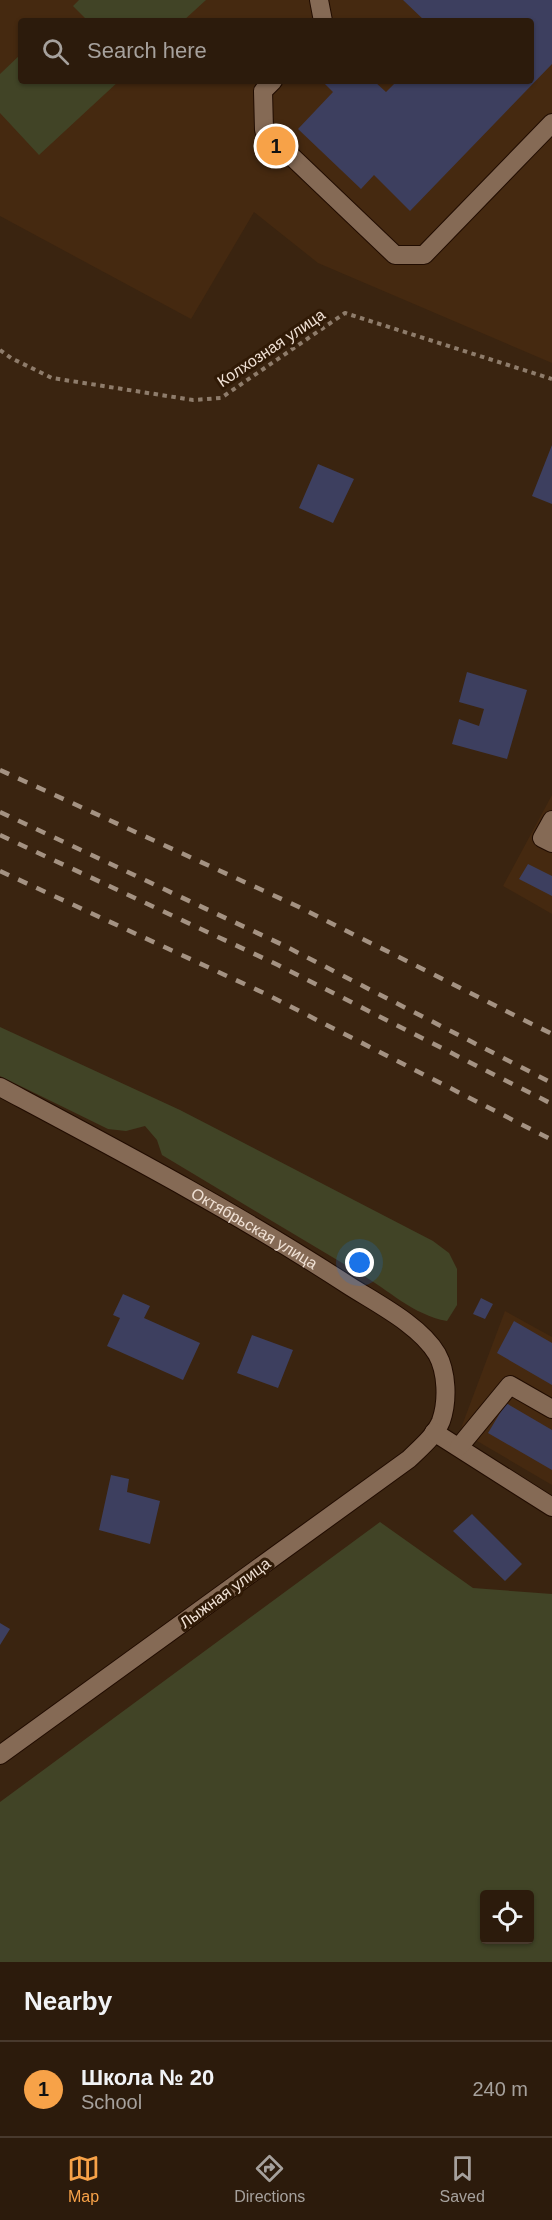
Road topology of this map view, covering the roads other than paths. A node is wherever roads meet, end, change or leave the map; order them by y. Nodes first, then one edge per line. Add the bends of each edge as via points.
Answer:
1 (319, 0) edge
2 (322, 18) edge
3 (270, 84) edge
4 (552, 123) edge
5 (552, 819) edge
6 (552, 843) edge
7 (0, 1087) edge
8 (552, 1409) edge
9 (437, 1426) junction
10 (459, 1447) junction
11 (552, 1507) edge
12 (0, 1755) edge

1 - 2 street
3 - 4 street via 263,91 264,130 395,255 424,255
5 - 6 street via 542,838
7 - 9 street, Октябрьская улица via 281,1241 424,1338 437,1355 444,1374 445,1398
8 - 10 street via 510,1385
9 - 10 street
9 - 12 street, Лыжная улица via 409,1460
10 - 11 street

